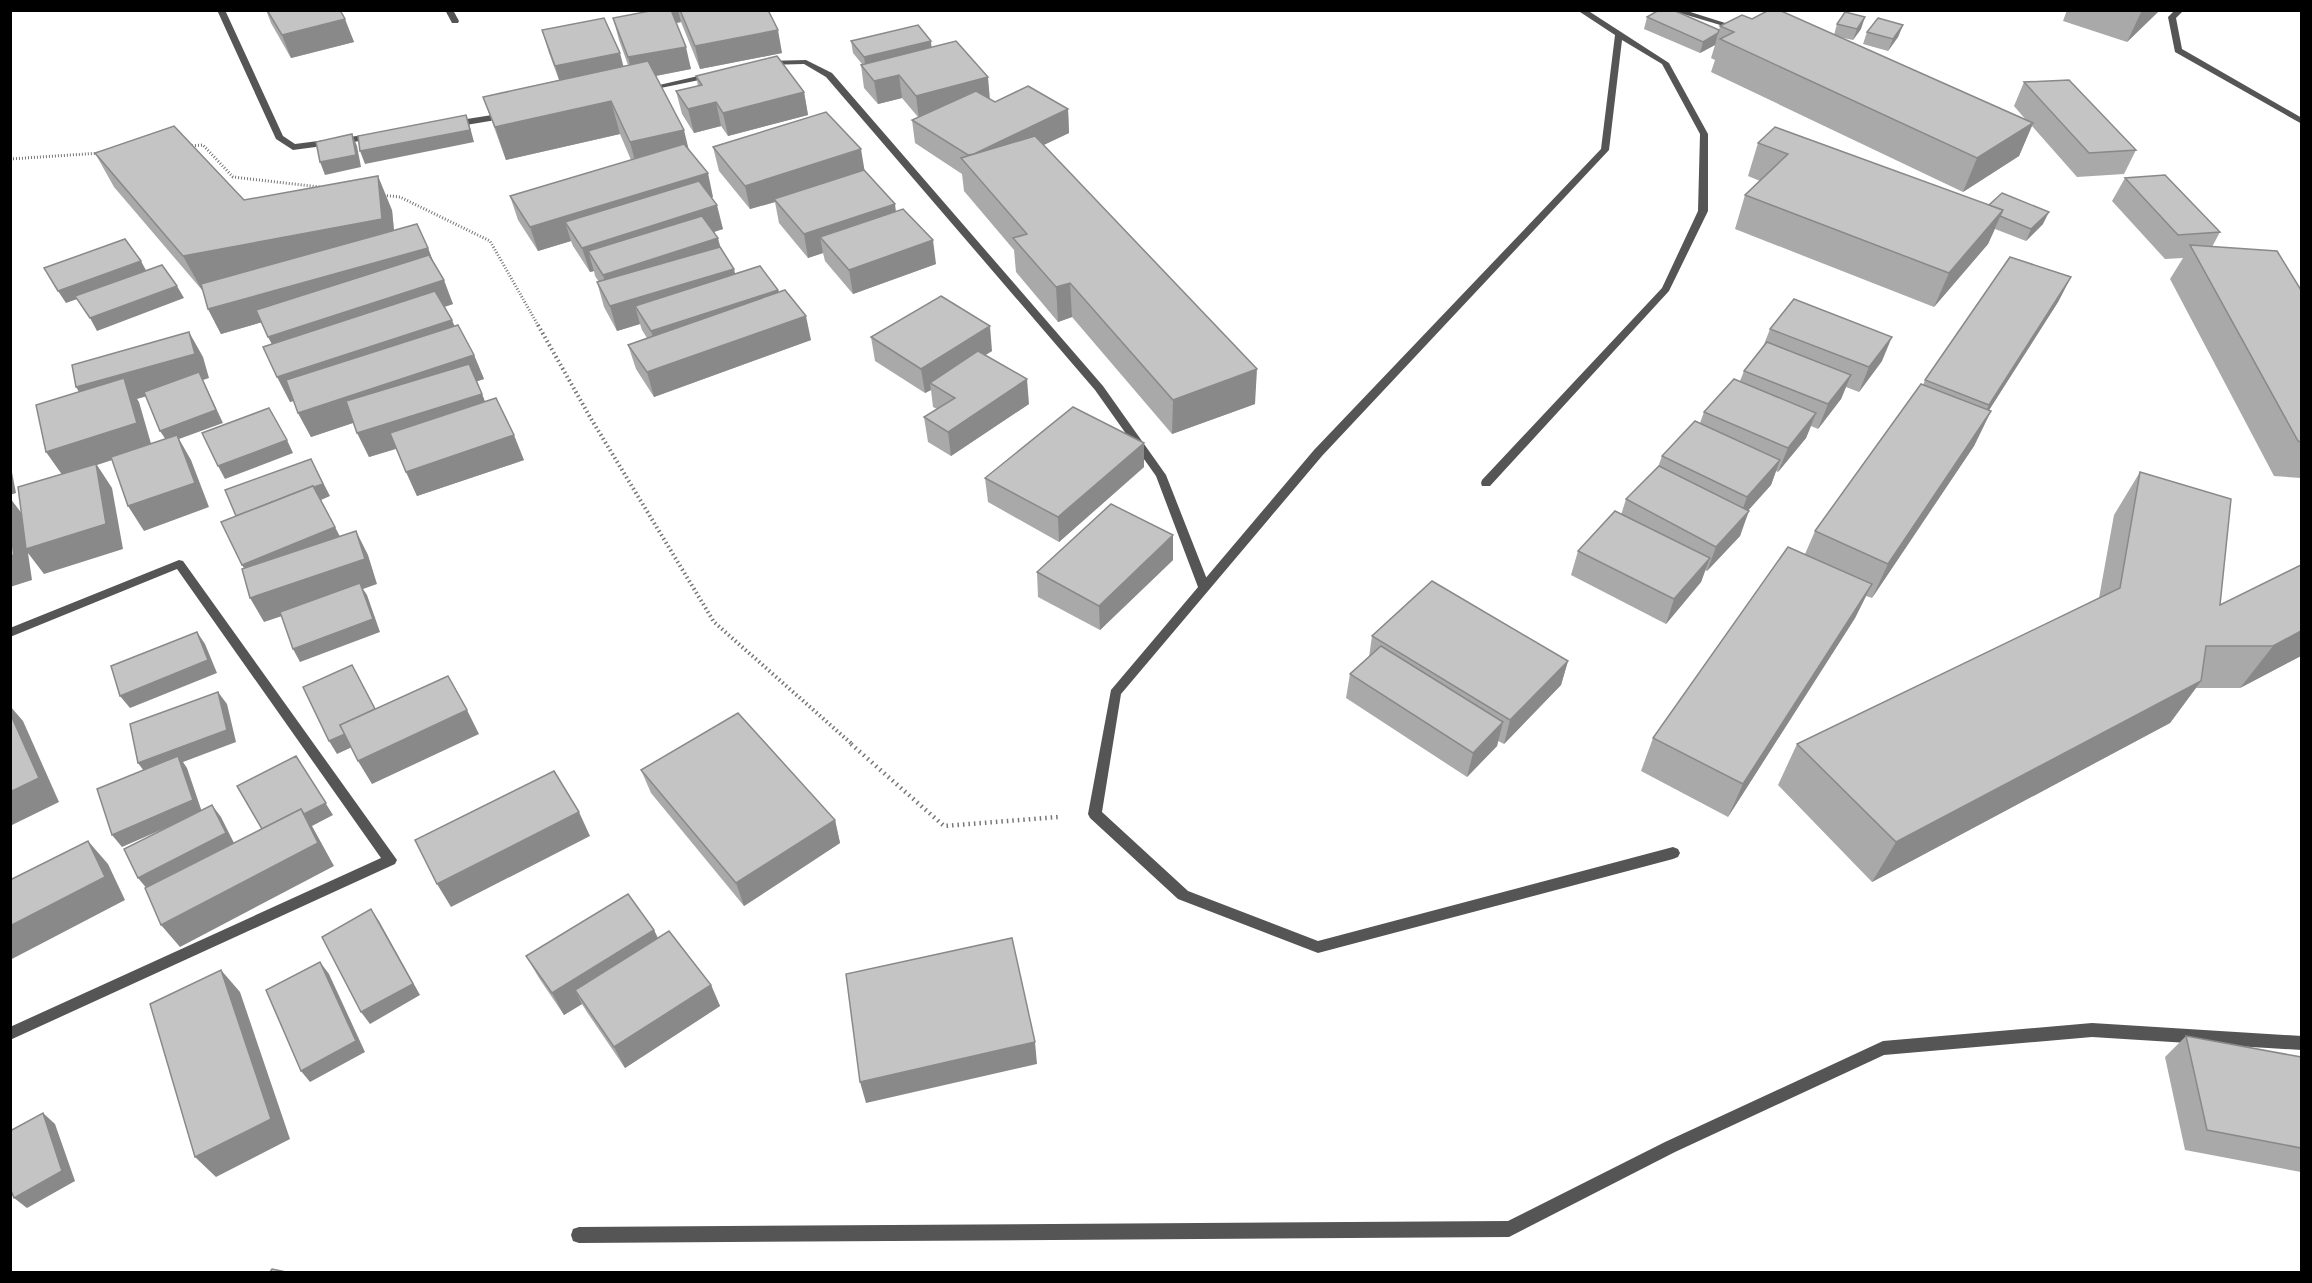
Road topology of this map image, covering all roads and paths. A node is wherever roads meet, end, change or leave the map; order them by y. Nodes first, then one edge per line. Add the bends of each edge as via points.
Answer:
1 (220, 10) edge
2 (449, 10) edge
3 (1581, 10) edge
4 (1674, 10) edge
5 (2180, 10) edge
6 (455, 21) dead end
7 (1743, 30) edge
8 (1619, 34) junction
9 (752, 66) edge
10 (718, 73) edge
11 (640, 90) edge
12 (517, 114) edge
13 (2301, 122) edge
14 (438, 127) edge
15 (382, 136) edge
16 (181, 147) edge
17 (101, 153) edge
18 (10, 159) edge
19 (322, 188) edge
20 (378, 194) edge
21 (1486, 483) dead end
22 (1204, 587) junction
23 (10, 633) edge
24 (1095, 814) junction
25 (1672, 853) dead end
26 (10, 1034) edge
27 (2301, 1043) edge
28 (579, 1235) dead end

1 - 15 street via 279,137 293,147
2 - 6 street
3 - 8 street
4 - 7 street
5 - 13 street via 2172,17 2178,50
8 - 21 street via 1665,63 1704,134 1703,211 1666,289
8 - 22 street via 1605,150 1318,453
9 - 22 street via 774,61 806,62 829,75 1099,388 1161,475
10 - 11 street
12 - 14 street
16 - 19 path via 203,145 233,177
17 - 18 path
20 - 24 path via 400,197 490,241 714,622 944,826
22 - 24 street via 1115,693
23 - 26 street via 179,564 390,860
24 - 25 street via 1183,895 1318,947
27 - 28 street via 2092,1030 1883,1048 1670,1147 1509,1229

